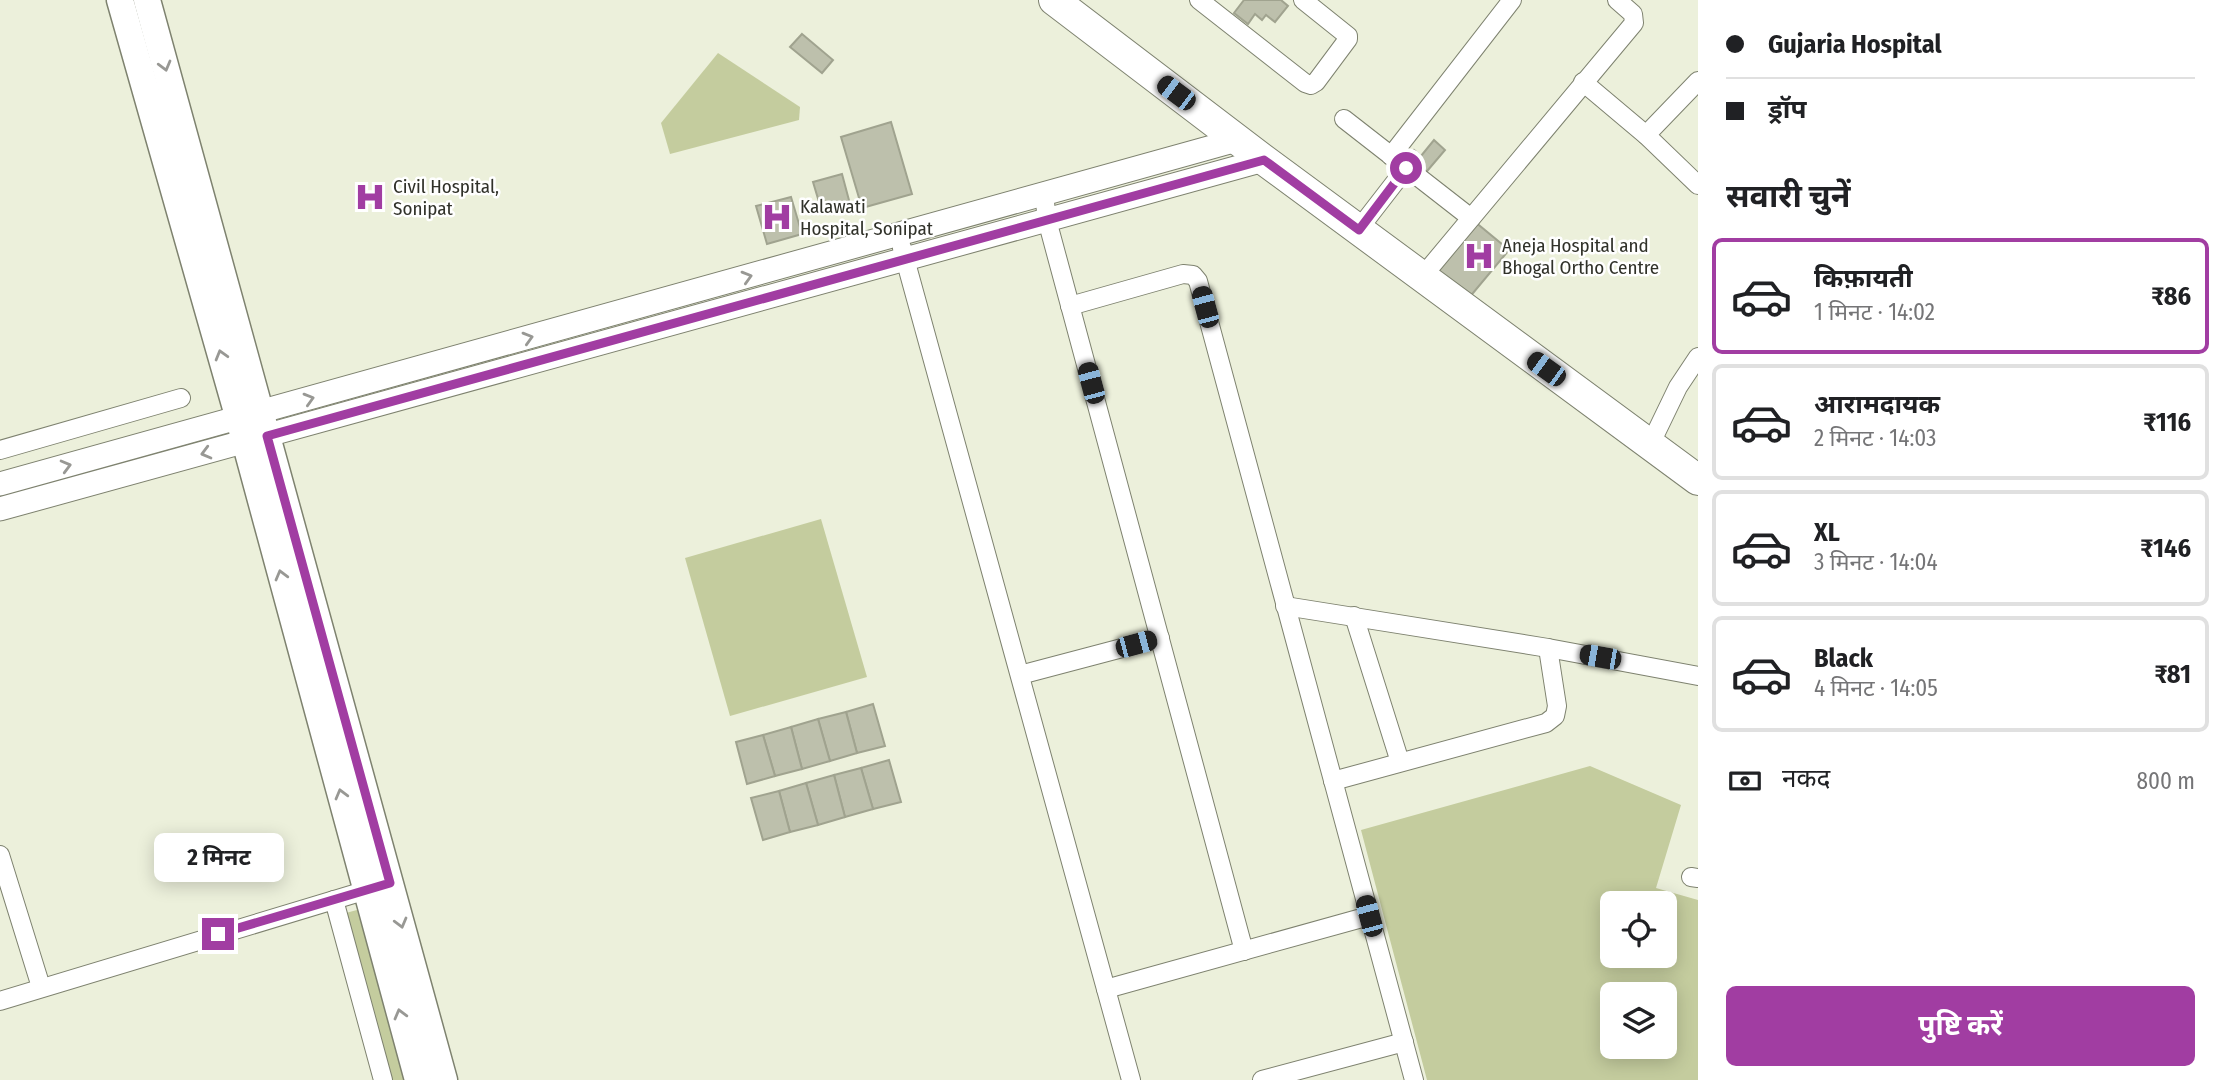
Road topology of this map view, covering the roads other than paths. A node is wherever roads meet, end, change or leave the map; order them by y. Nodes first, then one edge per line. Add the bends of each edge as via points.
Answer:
1 (120, 0) edge
2 (147, 0) edge
3 (1054, 0) edge
4 (1199, 0) edge
5 (1303, 0) edge
6 (1512, 0) edge
7 (1617, 0) edge
8 (1584, 82) junction
9 (1695, 90) edge
10 (1344, 119) dead end
11 (1646, 135) junction
12 (1237, 140) junction
13 (1391, 156) junction
14 (1264, 160) junction
15 (1406, 168) junction
16 (1698, 185) edge
17 (1044, 194) junction
18 (1471, 218) junction
19 (1047, 220) junction
20 (1359, 230) junction
21 (899, 235) junction
22 (905, 260) junction
23 (1422, 277) junction
24 (1070, 306) junction
25 (1698, 357) edge
26 (181, 398) dead end
27 (253, 428) junction
28 (1650, 445) junction
29 (0, 450) edge
30 (1698, 480) edge
31 (0, 484) edge
32 (0, 509) edge
33 (1285, 606) junction
34 (1354, 616) junction
35 (1160, 638) junction
36 (1548, 648) junction
37 (1020, 675) junction
38 (1698, 676) edge
39 (1400, 762) junction
40 (1333, 782) junction
41 (0, 855) edge
42 (379, 887) junction
43 (334, 900) junction
44 (1369, 916) junction
45 (1244, 951) junction
46 (41, 987) junction
47 (1106, 989) junction
48 (0, 1001) edge
49 (1404, 1042) junction
50 (1272, 1079) edge
51 (383, 1080) edge
52 (418, 1080) edge
53 (444, 1080) edge
54 (1131, 1080) edge
55 (1414, 1080) edge

27 -> 1 main road
2 -> 27 main road
3 - 12 highway
4 - 5 street via 1311,85 1348,36
6 - 13 street
7 - 8 street via 1633,14 1634,23
8 - 11 street
8 - 18 street
9 - 11 street
10 - 13 street
11 - 16 street
12 - 14 highway
12 - 17 street
13 - 15 street
14 - 19 street
14 - 20 highway
15 - 18 street
15 - 20 street
17 - 19 street
17 - 21 street
18 - 23 street
19 - 22 street
19 - 24 street
20 - 23 highway
21 - 22 street
27 -> 21 street
22 - 27 street
22 - 37 street
23 - 28 highway
24 - 33 street via 1183,274 1198,281
24 - 35 street
25 - 28 street
26 - 29 street
31 -> 27 street
27 -> 32 street
27 - 42 main road
28 - 30 highway
33 - 34 street
33 - 40 street
34 - 36 street
34 - 39 street
35 - 37 street
35 - 45 street
36 - 38 street
36 - 39 street via 1557,706 1555,716 1546,723
37 - 47 street
39 - 40 street
40 - 44 street
41 - 46 street
42 - 43 street
52 -> 42 main road
42 -> 53 main road
43 - 46 street
43 - 51 street
44 - 45 street
44 - 49 street
45 - 47 street
46 - 48 street
47 - 54 street
49 - 50 street
49 - 55 street

